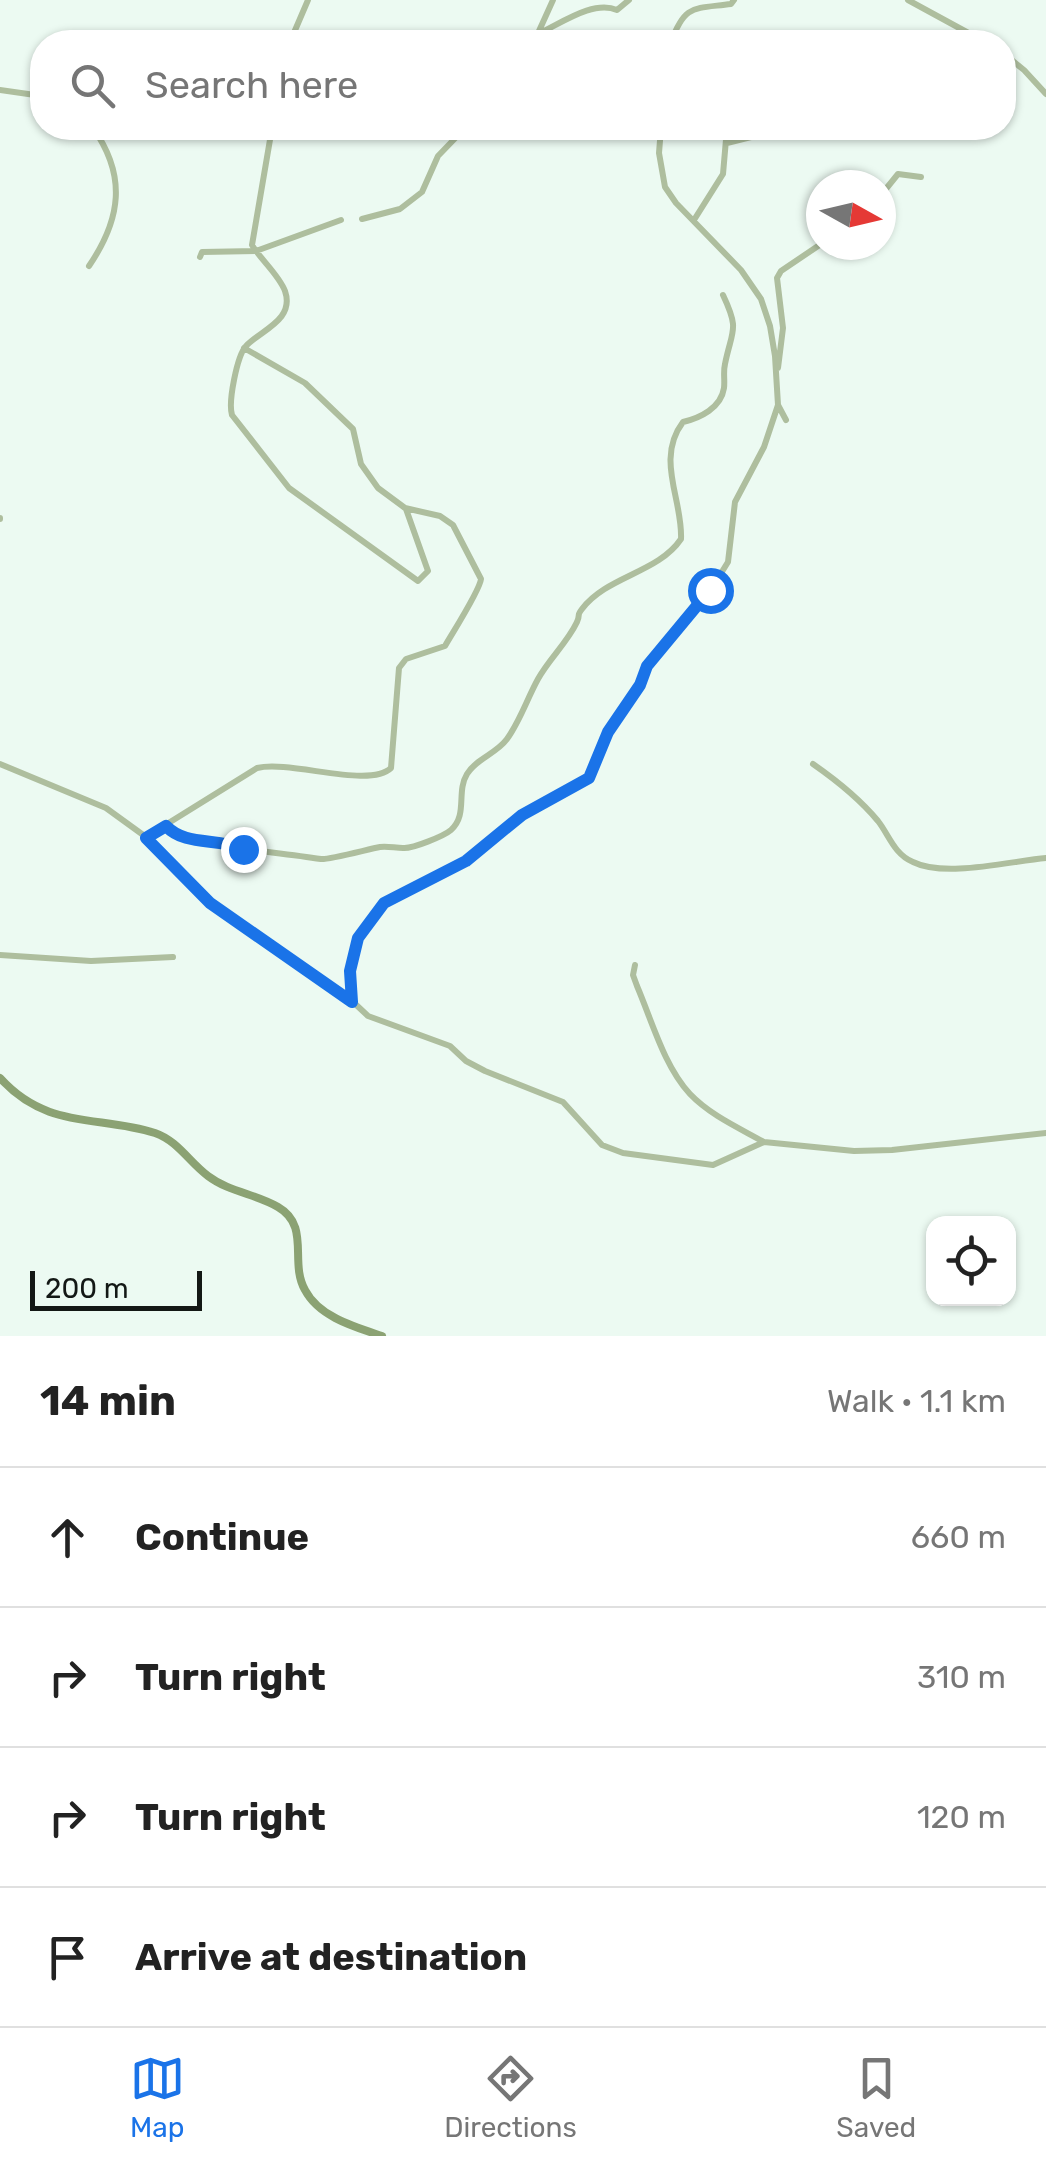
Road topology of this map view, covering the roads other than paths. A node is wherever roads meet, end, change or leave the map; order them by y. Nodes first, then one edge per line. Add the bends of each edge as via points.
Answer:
1 (308, 0) edge
2 (553, 0) edge
3 (629, 0) edge
4 (734, 0) edge
5 (908, 0) edge
6 (295, 30) edge
7 (540, 30) edge
8 (544, 30) edge
9 (676, 30) edge
10 (963, 30) edge
11 (1016, 64) edge
12 (0, 90) edge
13 (30, 94) edge
14 (1046, 94) edge
15 (98, 140) edge
16 (270, 140) edge
17 (453, 140) edge
18 (661, 140) edge
19 (726, 140) edge
20 (738, 140) edge
21 (726, 143) junction
22 (896, 176) edge
23 (921, 177) dead end
24 (362, 219) dead end
25 (341, 220) dead end
26 (694, 220) dead end
27 (256, 251) junction
28 (806, 254) edge
29 (200, 257) dead end
30 (89, 266) dead end
31 (723, 294) dead end
32 (244, 348) junction
33 (776, 374) junction
34 (778, 405) junction
35 (786, 420) dead end
36 (405, 508) junction
37 (0, 764) edge
38 (812, 764) dead end
39 (166, 826) junction
40 (146, 838) junction
41 (1046, 858) edge
42 (0, 955) edge
43 (173, 957) dead end
44 (636, 965) dead end
45 (352, 1002) junction
46 (0, 1078) edge
47 (1046, 1133) edge
48 (764, 1142) junction
49 (382, 1336) edge

1 - 6 street
2 - 7 street
3 - 8 street via 617,10 597,2
4 - 9 street via 688,11
5 - 10 street
11 - 14 street
12 - 13 street
15 - 30 street via 118,185 106,241
16 - 27 street via 252,236
17 - 24 street via 422,192 400,210
18 - 33 street via 665,186 761,299
19 - 21 street
20 - 21 street
21 - 26 street via 723,174
22 - 23 street
25 - 27 street
27 - 29 street
27 - 32 street via 286,296 280,319
28 - 33 street via 777,278 782,328
31 - 39 street via 736,330 723,370 724,392 707,413 682,422 672,442 680,540 580,611 504,743 466,776 461,814 449,833 408,849 382,846 324,860 250,853 177,837
32 - 36 street via 319,396 352,429 369,477
32 - 36 street via 231,392 234,418 289,488 418,581 428,570
33 - 34 street
34 - 35 street
34 - 45 street via 735,502 728,562 647,666 589,778 522,815 466,861 384,903 358,938
36 - 39 street via 453,525 481,578 446,646 406,659 399,668 390,768 376,777 274,764 257,768
37 - 40 street via 106,808
38 - 41 street via 846,787 913,862 960,867
39 - 40 street
40 - 45 street via 210,903
42 - 43 street
44 - 48 street via 636,986 687,1092
45 - 48 street via 393,1028 450,1046 485,1071 563,1102 602,1145 624,1154 713,1166
46 - 49 main road via 48,1112 167,1138 210,1178 275,1204 297,1230 300,1277 314,1302
47 - 48 street via 892,1150

